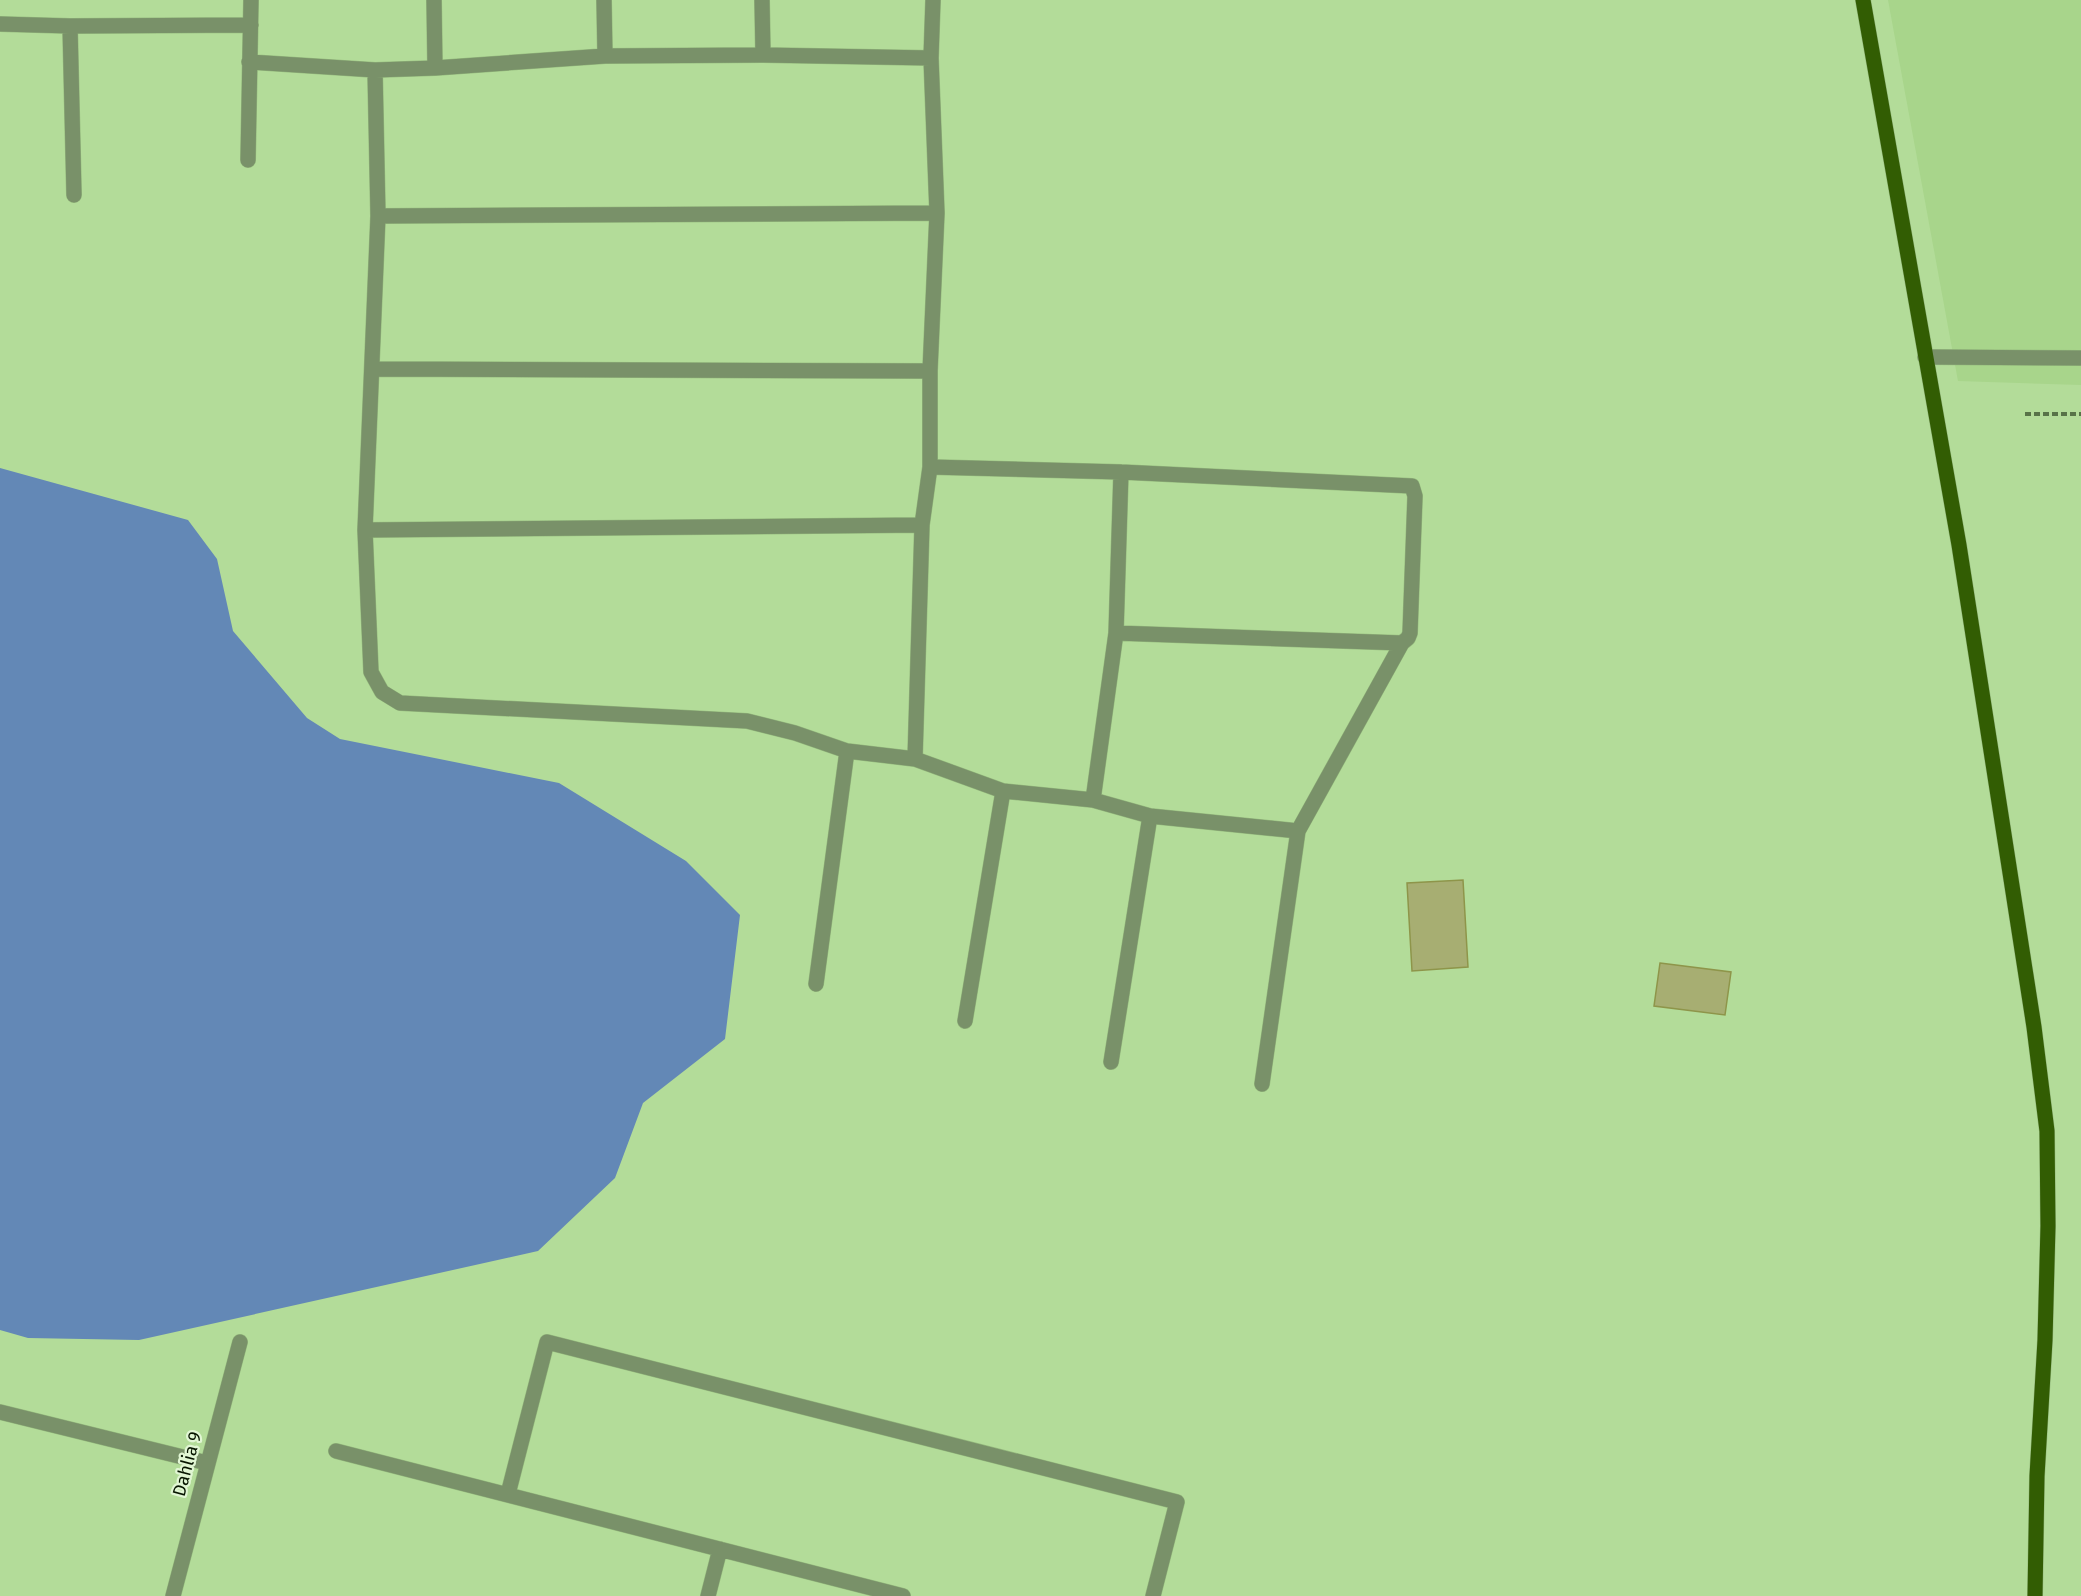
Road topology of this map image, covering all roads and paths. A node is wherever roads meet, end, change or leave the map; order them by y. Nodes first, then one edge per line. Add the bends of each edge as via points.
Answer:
1 (251, 0) edge
2 (434, 0) edge
3 (604, 0) edge
4 (762, 0) edge
5 (933, 0) edge
6 (1863, 0) edge
7 (0, 24) edge
8 (251, 25) junction
9 (70, 26) junction
10 (762, 55) junction
11 (605, 56) junction
12 (931, 58) junction
13 (249, 62) junction
14 (435, 68) junction
15 (375, 70) junction
16 (248, 160) dead end
17 (74, 195) dead end
18 (937, 213) junction
19 (378, 216) junction
20 (1925, 357) junction
21 (2081, 358) edge
22 (373, 369) junction
23 (930, 371) junction
24 (2025, 414) dead end
25 (2081, 414) edge
26 (930, 466) junction
27 (1121, 472) junction
28 (922, 525) junction
29 (365, 530) junction
30 (1116, 633) junction
31 (1402, 643) junction
32 (847, 751) junction
33 (915, 759) junction
34 (1003, 791) junction
35 (1093, 800) junction
36 (1150, 816) junction
37 (1299, 831) junction
38 (816, 984) dead end
39 (965, 1022) dead end
40 (1111, 1062) dead end
41 (1262, 1084) dead end
42 (240, 1342) dead end
43 (0, 1412) edge
44 (336, 1451) dead end
45 (207, 1463) junction
46 (508, 1494) junction
47 (720, 1549) junction
48 (172, 1596) edge
49 (708, 1596) edge
50 (903, 1596) edge
51 (1153, 1596) edge
52 (2035, 1596) edge

1 - 8 street
2 - 14 street
3 - 11 street
4 - 10 street
5 - 12 street
6 - 20 main road
7 - 9 street
8 - 9 street
8 - 13 street
9 - 17 street
10 - 11 street
10 - 12 street
11 - 14 street
12 - 18 street
13 - 15 street
13 - 16 street
14 - 15 street
15 - 19 street
18 - 19 street
18 - 23 street
19 - 22 street
20 - 21 street
20 - 52 main road via 1961,556 2047,1131 2048,1227
22 - 23 street
22 - 29 street
23 - 26 street
24 - 25 path
26 - 27 street
26 - 28 street
27 - 30 street
27 - 31 street via 1412,486 1415,496 1410,633
28 - 29 street
28 - 33 street
29 - 32 street via 371,672 382,692 400,703 747,721
30 - 31 street
30 - 35 street
31 - 37 street
32 - 33 street
32 - 38 street
33 - 34 street
34 - 35 street
34 - 39 street
35 - 36 street
36 - 37 street
36 - 40 street
37 - 41 street
42 - 45 street, Dahlia 9
43 - 45 street
44 - 46 street
45 - 48 street, Dahlia 9
46 - 47 street
46 - 51 street via 548,1342 1177,1502
47 - 49 street
47 - 50 street

